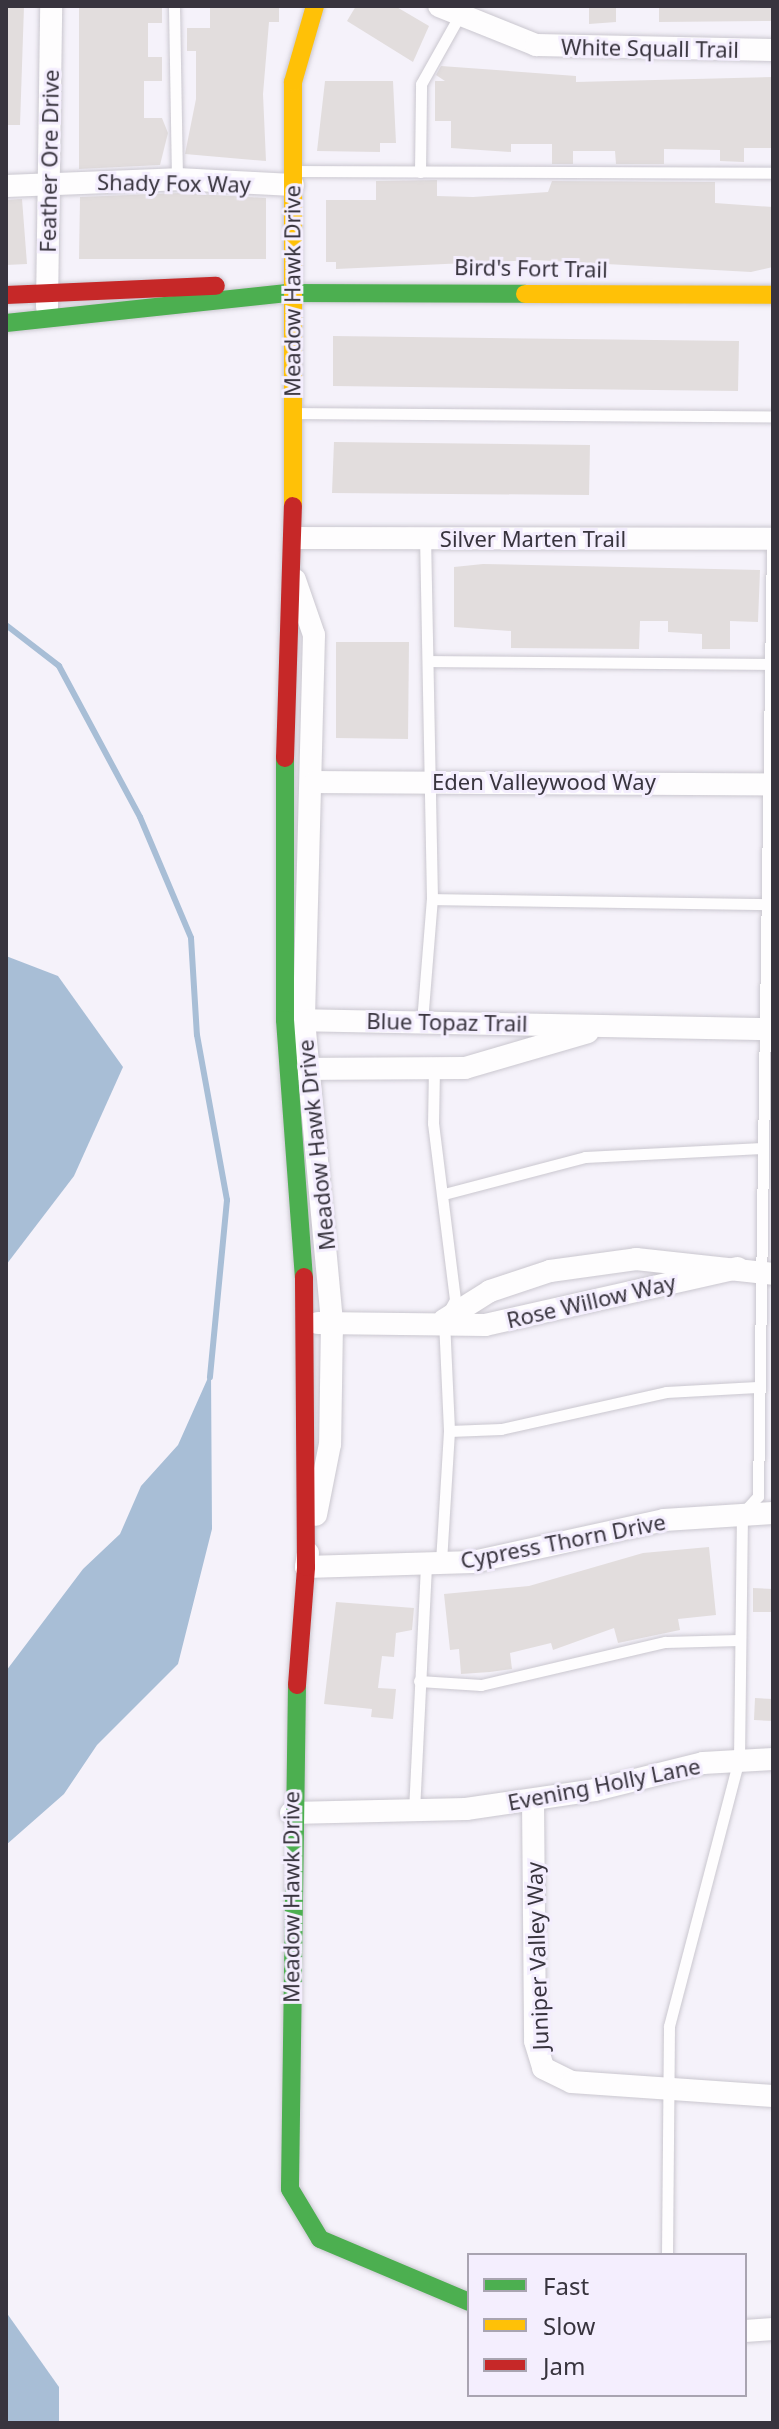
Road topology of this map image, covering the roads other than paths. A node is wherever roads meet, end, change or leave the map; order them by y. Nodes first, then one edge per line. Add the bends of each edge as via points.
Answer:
1 (51, 6) edge
2 (174, 6) edge
3 (315, 6) edge
4 (454, 10) edge
5 (773, 50) edge
6 (420, 172) junction
7 (773, 173) edge
8 (293, 178) junction
9 (177, 179) junction
10 (49, 184) junction
11 (6, 186) edge
12 (47, 290) junction
13 (289, 293) junction
14 (6, 295) edge
15 (773, 295) edge
16 (47, 316) junction
17 (6, 323) edge
18 (291, 413) junction
19 (773, 416) edge
20 (294, 538) junction
21 (425, 539) junction
22 (773, 539) edge
23 (294, 580) junction
24 (428, 661) junction
25 (770, 664) junction
26 (430, 781) junction
27 (286, 782) junction
28 (315, 782) junction
29 (771, 784) edge
30 (432, 899) junction
31 (767, 904) junction
32 (295, 1020) junction
33 (422, 1022) junction
34 (608, 1026) junction
35 (769, 1029) edge
36 (297, 1068) junction
37 (434, 1068) junction
38 (762, 1148) junction
39 (444, 1194) junction
40 (738, 1268) junction
41 (767, 1274) edge
42 (444, 1320) junction
43 (332, 1323) junction
44 (307, 1324) junction
45 (757, 1387) junction
46 (449, 1431) junction
47 (773, 1513) edge
48 (742, 1514) junction
49 (434, 1565) junction
50 (306, 1567) junction
51 (739, 1640) junction
52 (419, 1681) junction
53 (739, 1759) junction
54 (773, 1759) edge
55 (533, 1800) junction
56 (414, 1811) junction
57 (291, 1813) junction
58 (668, 2089) junction
59 (773, 2096) edge
60 (667, 2253) edge
61 (467, 2301) edge
62 (773, 2329) edge
63 (747, 2331) edge

1 - 10 street, Feather Ore Drive
2 - 9 lane
3 - 8 street, Meadow Hawk Drive via 295,62
4 - 5 street, White Squall Trail via 536,45
4 - 6 lane via 421,84
6 - 7 lane
6 - 8 lane
8 - 9 street, Shady Fox Way
8 - 13 street, Meadow Hawk Drive
9 - 10 street, Shady Fox Way
10 - 11 street, Shady Fox Way
10 - 12 street, Feather Ore Drive
12 - 13 street, Bird's Fort Trail via 166,284
12 - 14 street, Bird's Fort Trail
12 - 16 street, Feather Ore Drive
13 - 15 street, Bird's Fort Trail
13 - 16 street, Bird's Fort Trail
13 - 18 street, Meadow Hawk Drive
16 - 17 street, Bird's Fort Trail
18 - 19 lane
18 - 20 street, Meadow Hawk Drive
20 - 21 street, Silver Marten Trail
20 - 23 street, Meadow Hawk Drive
21 - 22 street, Silver Marten Trail
21 - 24 lane
22 - 25 lane
23 - 27 street, Meadow Hawk Drive via 285,631
23 - 28 street, Meadow Hawk Drive via 314,635
24 - 25 lane
24 - 26 lane
25 - 29 lane
26 - 28 street, Eden Valleywood Way
26 - 29 street, Eden Valleywood Way
26 - 30 lane
27 - 28 lane
27 - 32 street, Meadow Hawk Drive
28 - 32 street, Meadow Hawk Drive
29 - 31 lane
30 - 31 lane
30 - 33 lane
31 - 35 lane
32 - 33 street, Blue Topaz Trail
32 - 36 street, Meadow Hawk Drive
33 - 34 street, Blue Topaz Trail
34 - 35 street, Blue Topaz Trail
34 - 37 street, Blue Topaz Trail via 465,1068
35 - 38 lane
36 - 37 street, Blue Topaz Trail
36 - 43 street, Meadow Hawk Drive via 325,1200
36 - 44 street, Meadow Hawk Drive
37 - 39 lane via 433,1123
38 - 39 lane via 585,1157
38 - 41 lane
39 - 42 lane via 455,1300
40 - 41 street, Rose Willow Way
40 - 42 street, Rose Willow Way via 485,1325
40 - 42 street, Rose Willow Way via 636,1259 550,1271 490,1291
41 - 45 lane
42 - 43 street, Rose Willow Way
42 - 46 lane
43 - 44 street, Rose Willow Way
43 - 50 street, Meadow Hawk Drive via 330,1444
44 - 50 street, Meadow Hawk Drive
45 - 46 lane via 666,1392 501,1429
45 - 48 lane via 758,1496
46 - 49 lane
47 - 48 street, Cypress Thorn Drive
48 - 49 street, Cypress Thorn Drive via 664,1520
48 - 51 lane
49 - 50 street, Cypress Thorn Drive
49 - 52 lane
50 - 57 street, Meadow Hawk Drive
51 - 52 lane via 665,1642 481,1685
51 - 53 lane
52 - 56 lane
53 - 54 street, Evening Holly Lane
53 - 55 street, Evening Holly Lane
53 - 58 lane via 669,2026
55 - 56 street, Evening Holly Lane
55 - 58 street, Juniper Valley Way via 535,2041 543,2068 572,2082
56 - 57 street, Evening Holly Lane
57 - 61 street, Meadow Hawk Drive via 290,2189 305,2225 338,2250
58 - 59 street, Juniper Valley Way
58 - 60 lane
62 - 63 street

